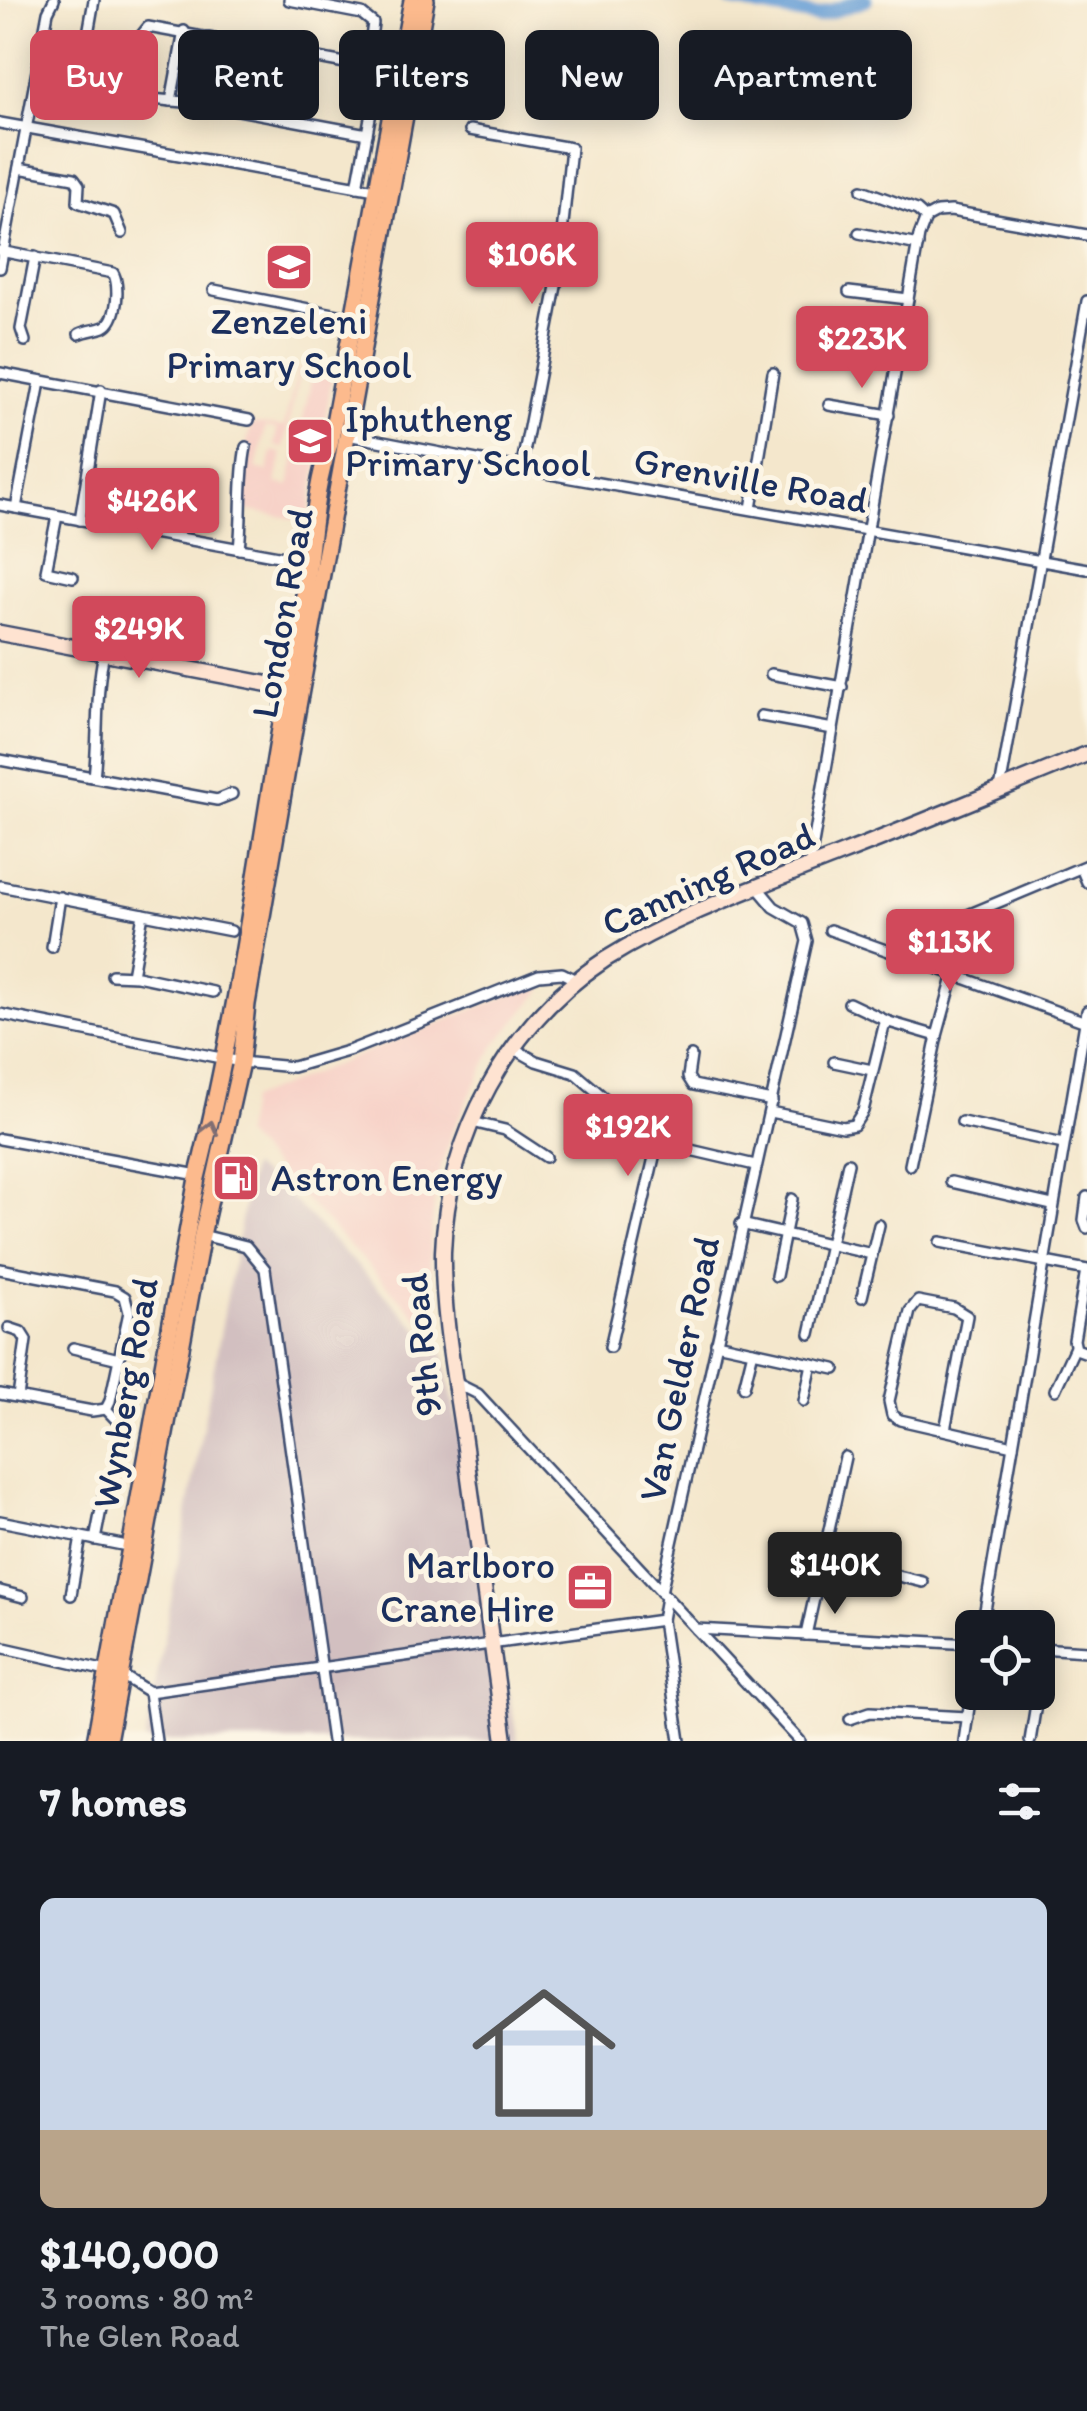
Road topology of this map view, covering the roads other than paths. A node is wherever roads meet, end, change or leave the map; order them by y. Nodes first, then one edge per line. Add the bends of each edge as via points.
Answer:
1 (54, 0) edge
2 (94, 0) edge
3 (288, 0) edge
4 (412, 0) edge
5 (426, 0) edge
6 (45, 30) edge
7 (88, 30) edge
8 (146, 30) edge
9 (373, 30) edge
10 (178, 31) edge
11 (178, 64) edge
12 (158, 99) edge
13 (171, 101) junction
14 (30, 109) edge
15 (369, 120) edge
16 (0, 123) edge
17 (26, 128) junction
18 (470, 130) dead end
19 (367, 134) junction
20 (19, 168) junction
21 (357, 187) junction
22 (862, 190) dead end
23 (383, 191) junction
24 (926, 218) junction
25 (122, 233) dead end
26 (859, 234) dead end
27 (1087, 236) edge
28 (918, 245) junction
29 (2, 252) edge
30 (34, 257) junction
31 (0, 268) edge
32 (214, 290) dead end
33 (850, 292) dead end
34 (908, 299) junction
35 (1087, 301) edge
36 (354, 318) junction
37 (80, 334) dead end
38 (25, 341) dead end
39 (838, 349) dead end
40 (898, 360) junction
41 (0, 373) edge
42 (772, 373) dead end
43 (40, 382) junction
44 (101, 390) junction
45 (830, 406) dead end
46 (888, 415) junction
47 (249, 420) dead end
48 (346, 435) junction
49 (246, 447) dead end
50 (521, 468) junction
51 (0, 505) edge
52 (16, 508) junction
53 (751, 509) junction
54 (57, 516) junction
55 (80, 520) junction
56 (869, 532) junction
57 (239, 550) junction
58 (1042, 561) junction
59 (310, 562) junction
60 (1087, 569) edge
61 (73, 577) dead end
62 (0, 633) edge
63 (104, 653) junction
64 (771, 674) dead end
65 (842, 687) junction
66 (293, 689) junction
67 (762, 716) dead end
68 (834, 729) junction
69 (1087, 754) edge
70 (0, 760) edge
71 (94, 777) junction
72 (1000, 789) junction
73 (232, 794) dead end
74 (808, 867) junction
75 (1084, 867) edge
76 (1087, 882) edge
77 (0, 886) edge
78 (758, 888) junction
79 (60, 898) junction
80 (143, 914) junction
81 (830, 930) dead end
82 (232, 931) dead end
83 (52, 947) dead end
84 (940, 969) junction
85 (112, 974) dead end
86 (954, 974) junction
87 (132, 975) junction
88 (578, 981) junction
89 (213, 992) dead end
90 (849, 1003) dead end
91 (0, 1014) edge
92 (1085, 1016) edge
93 (889, 1022) junction
94 (936, 1036) junction
95 (513, 1048) junction
96 (691, 1056) dead end
97 (234, 1060) junction
98 (834, 1062) dead end
99 (872, 1070) junction
100 (771, 1106) junction
101 (636, 1112) dead end
102 (472, 1122) junction
103 (962, 1122) dead end
104 (0, 1140) edge
105 (1062, 1144) junction
106 (546, 1158) dead end
107 (848, 1164) dead end
108 (756, 1165) junction
109 (910, 1165) dead end
110 (198, 1175) junction
111 (951, 1182) dead end
112 (1087, 1197) edge
113 (792, 1199) dead end
114 (1052, 1205) junction
115 (742, 1224) junction
116 (879, 1225) dead end
117 (1087, 1228) edge
118 (784, 1235) junction
119 (202, 1236) junction
120 (940, 1242) dead end
121 (830, 1244) junction
122 (872, 1254) junction
123 (1043, 1264) junction
124 (0, 1269) edge
125 (1086, 1270) edge
126 (776, 1276) dead end
127 (862, 1297) dead end
128 (10, 1328) dead end
129 (810, 1334) dead end
130 (716, 1343) junction
131 (610, 1347) dead end
132 (1075, 1347) junction
133 (73, 1348) dead end
134 (753, 1351) junction
135 (1087, 1353) edge
136 (119, 1359) junction
137 (812, 1364) junction
138 (835, 1369) dead end
139 (456, 1383) junction
140 (744, 1387) dead end
141 (1055, 1390) dead end
142 (0, 1394) edge
143 (18, 1397) junction
144 (804, 1401) dead end
145 (106, 1408) junction
146 (946, 1430) junction
147 (1013, 1446) junction
148 (845, 1457) dead end
149 (119, 1459) dead end
150 (105, 1489) dead end
151 (0, 1521) edge
152 (81, 1537) junction
153 (95, 1540) junction
154 (122, 1545) dead end
155 (824, 1558) junction
156 (922, 1582) dead end
157 (0, 1591) edge
158 (71, 1595) dead end
159 (664, 1595) junction
160 (23, 1596) dead end
161 (985, 1610) edge
162 (662, 1620) junction
163 (696, 1629) junction
164 (806, 1635) junction
165 (955, 1643) edge
166 (491, 1644) junction
167 (0, 1647) edge
168 (1055, 1649) edge
169 (1087, 1651) edge
170 (322, 1666) junction
171 (114, 1673) junction
172 (149, 1692) junction
173 (969, 1710) edge
174 (1034, 1710) edge
175 (968, 1717) junction
176 (850, 1719) dead end
177 (95, 1741) edge
178 (108, 1741) edge
179 (156, 1741) edge
180 (332, 1741) edge
181 (505, 1741) edge
182 (680, 1741) edge
183 (800, 1741) edge
184 (964, 1741) edge
185 (1030, 1741) edge

1 - 6 street
2 - 7 street
3 - 9 street via 370,18
4 - 23 main road, London Road
5 - 23 main road, London Road
8 - 10 street
11 - 13 street
12 - 13 street
13 - 19 street
14 - 17 street
15 - 19 street
16 - 17 street
17 - 20 street
17 - 21 street
18 - 50 street via 571,148 557,281
19 - 21 street
20 - 25 street via 76,180 78,202 114,214
20 - 29 street
21 - 23 street
22 - 24 street
23 - 36 main road, London Road
23 - 48 main road, London Road
24 - 27 street via 951,211
24 - 28 street
26 - 28 street
28 - 34 street
29 - 30 street
29 - 31 street
30 - 37 street via 116,276 110,322
30 - 38 street via 20,328
32 - 36 street
33 - 34 street
34 - 40 street
35 - 58 street
36 - 59 main road, London Road via 320,471
39 - 40 street
40 - 46 street
41 - 43 street
42 - 53 street
43 - 44 street
43 - 52 street
44 - 47 street
44 - 55 street
45 - 46 street
46 - 56 street
48 - 50 street, Grenville Road
48 - 66 main road, London Road
49 - 57 street
50 - 53 street, Grenville Road
51 - 52 street
52 - 54 street
53 - 56 street, Grenville Road
54 - 55 street
54 - 61 street via 46,571
55 - 57 street
56 - 58 street, Grenville Road
56 - 65 street
57 - 59 street
58 - 60 street, Grenville Road
58 - 72 street
59 - 66 main road, London Road
62 - 63 main road
63 - 66 main road
63 - 71 street
64 - 65 street
65 - 68 street
66 - 97 main road, London Road
67 - 68 street
68 - 74 street
69 - 72 main road, Canning Road
70 - 71 street
71 - 73 street via 217,800
72 - 74 main road, Canning Road
74 - 78 main road, Canning Road
75 - 76 street
75 - 84 street via 963,916
77 - 79 street
78 - 88 main road, Canning Road via 640,940
78 - 100 street, Van Gelder Road via 802,923 807,937
79 - 80 street
79 - 83 street
80 - 82 street
80 - 87 street
81 - 84 street
84 - 86 street
85 - 87 street
86 - 92 street
86 - 94 street
87 - 89 street
88 - 95 main road, 9th Road
88 - 97 street, Canning Road via 562,973 538,975 315,1063 281,1067
90 - 93 street
91 - 97 street, Canning Road
92 - 105 street
93 - 94 street
93 - 99 street
94 - 109 street
95 - 101 street via 575,1073
95 - 102 main road, 9th Road
96 - 100 street via 692,1085
110 -> 97 main road, Wynberg Road
97 - 119 main road, Wynberg Road
98 - 99 street
99 - 100 street via 854,1125
100 - 108 street, Van Gelder Road
102 - 106 street via 505,1130
102 - 139 main road, 9th Road via 451,1186 444,1236
103 - 105 street
104 - 110 street
105 - 114 street
107 - 121 street
108 - 115 street, Van Gelder Road
108 - 131 street via 668,1146 655,1153
110 - 171 main road, Wynberg Road
111 - 114 street
112 - 117 street
113 - 118 street
114 - 123 street
115 - 118 street
115 - 130 street, Van Gelder Road
116 - 122 street
118 - 121 street
118 - 126 street
119 - 170 street via 246,1246 265,1269
119 - 171 main road, Wynberg Road
120 - 123 street
121 - 122 street
121 - 129 street
122 - 127 street
123 - 125 street
123 - 147 street
124 - 136 street via 123,1295 129,1309
125 - 132 street
128 - 143 street via 26,1340
130 - 134 street
130 - 159 street, Van Gelder Road
132 - 135 street
132 - 141 street
133 - 136 street
134 - 137 street
134 - 140 street
136 - 145 street
137 - 138 street
137 - 144 street
139 - 159 street via 478,1394
139 - 166 main road, 9th Road
142 - 143 street
143 - 145 street
145 - 149 street via 123,1428
146 - 146 street via 900,1420 890,1411 910,1312 918,1301 960,1309 968,1320
146 - 147 street
147 - 161 street
148 - 155 street
150 - 153 street
151 - 152 street
152 - 153 street
152 - 158 street
153 - 154 street
155 - 156 street
155 - 164 street
157 - 160 street
159 - 162 street, Van Gelder Road
159 - 163 street
162 - 166 street
162 - 182 street, Van Gelder Road
163 - 164 street
163 - 183 street
164 - 165 street
166 - 170 street
166 - 181 main road, 9th Road
167 - 171 street
168 - 169 street
170 - 172 street
170 - 180 street
171 - 172 street
171 - 177 main road, Wynberg Road
171 - 178 main road, Wynberg Road
172 - 179 street
173 - 175 street
174 - 185 street
175 - 176 street via 870,1712
175 - 184 street

